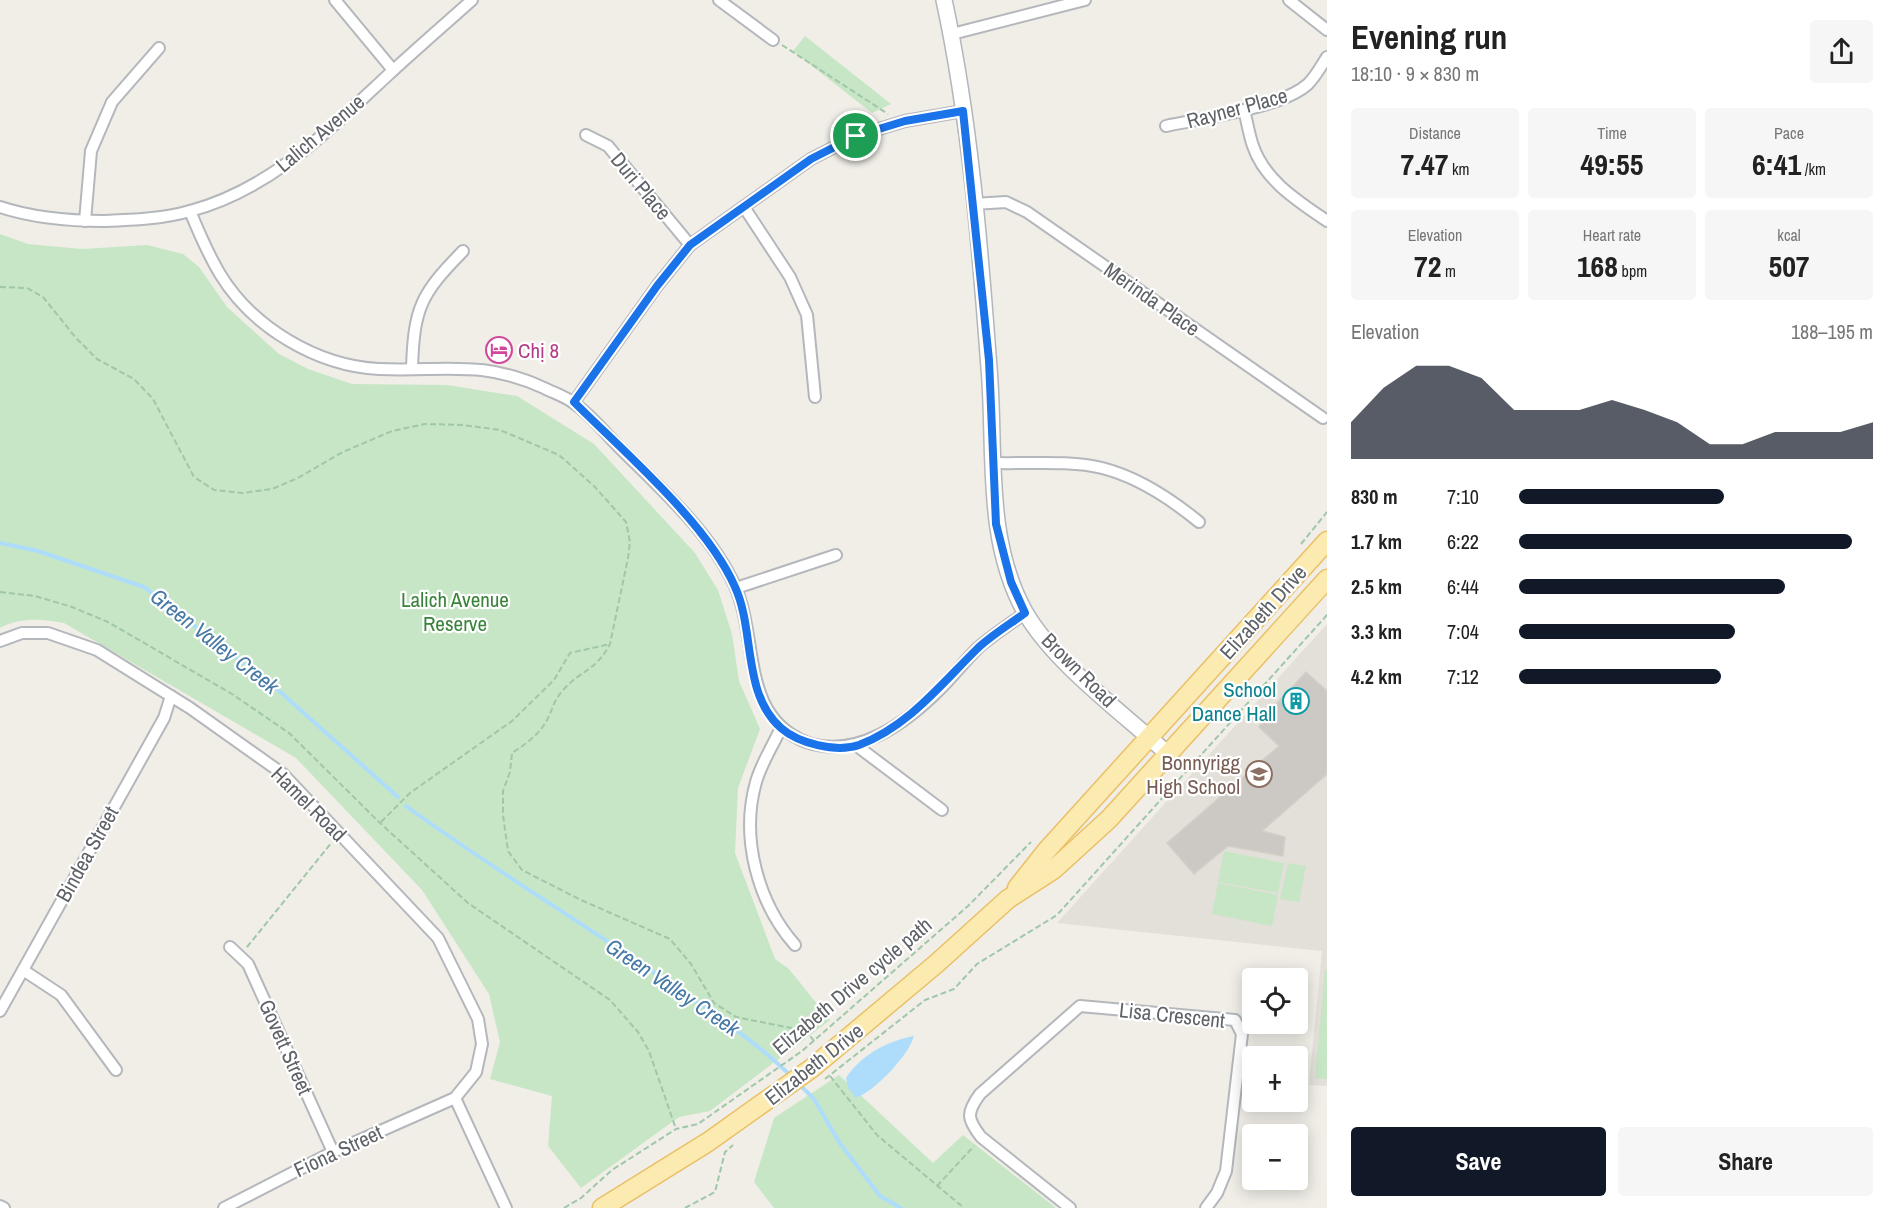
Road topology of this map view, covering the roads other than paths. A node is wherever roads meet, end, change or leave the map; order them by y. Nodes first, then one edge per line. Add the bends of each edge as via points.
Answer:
1 (335, 0) edge
2 (472, 0) edge
3 (719, 0) edge
4 (944, 0) edge
5 (1085, 0) edge
6 (1289, 0) edge
7 (1327, 30) edge
8 (952, 34) junction
9 (773, 40) road end
10 (159, 48) dead end
11 (1327, 57) edge
12 (393, 70) junction
13 (1244, 110) junction
14 (963, 111) junction
15 (1166, 126) dead end
16 (586, 135) dead end
17 (973, 204) junction
18 (0, 207) edge
19 (744, 207) junction
20 (190, 212) junction
21 (85, 221) junction
22 (1327, 221) edge
23 (690, 245) junction
24 (463, 251) dead end
25 (412, 368) junction
26 (815, 397) dead end
27 (574, 402) junction
28 (1323, 418) dead end
29 (995, 463) junction
30 (1199, 522) dead end
31 (1327, 541) edge
32 (836, 555) dead end
33 (1327, 579) edge
34 (736, 588) junction
35 (1025, 613) junction
36 (0, 641) edge
37 (171, 696) junction
38 (781, 728) junction
39 (1150, 738) junction
40 (857, 746) junction
41 (1169, 755) junction
42 (942, 810) dead end
43 (1008, 899) junction
44 (795, 945) dead end
45 (230, 947) dead end
46 (23, 970) junction
47 (0, 1011) edge
48 (116, 1070) dead end
49 (455, 1098) junction
50 (333, 1152) junction
51 (224, 1208) edge
52 (506, 1208) edge
53 (602, 1208) edge
54 (1070, 1208) edge
55 (1206, 1208) edge

1 - 12 street
2 - 12 street, Lalich Avenue
3 - 9 street
4 - 8 street, Brown Road
5 - 8 street
6 - 7 street
8 - 14 street, Brown Road
10 - 21 street via 112,102 91,151
11 - 13 street, Rayner Place via 1312,79 1292,95
12 - 20 street, Lalich Avenue via 294,159 239,192
13 - 15 street, Rayner Place
13 - 22 street via 1253,147 1269,174 1287,193
14 - 17 street, Brown Road
14 - 19 street via 900,122 856,136 811,159
16 - 23 street, Duri Place via 608,146
17 - 28 street, Merinda Place via 1006,202 1027,212
17 - 29 street, Brown Road
18 - 21 street, Lalich Avenue via 40,217
19 - 23 street
19 - 26 street via 790,278 807,315
20 - 21 street, Lalich Avenue
20 - 25 street via 221,276 267,326 326,358 377,369
23 - 27 street
24 - 25 street via 433,281 422,299 416,319
25 - 27 street via 485,369 531,382
27 - 34 street via 690,521 720,559
29 - 30 street via 1101,468 1173,500
29 - 35 street, Brown Road via 1000,548
31 - 39 main road, Elizabeth Drive
32 - 34 street
33 - 41 main road, Elizabeth Drive
34 - 38 street via 756,683 767,710
35 - 39 street, Brown Road via 1063,658
35 - 40 street via 979,647 937,693 894,726
36 - 37 street, Hamel Road via 22,633 48,633 98,650
37 - 46 street, Bindea Street via 164,718
37 - 49 street, Hamel Road via 283,774 438,938 478,1019 482,1044 476,1072
38 - 40 street via 808,742
38 - 44 street via 756,781 750,818 751,851 778,926
39 - 41 street, Brown Road
39 - 43 main road, Elizabeth Drive via 1047,850
40 - 42 street
41 - 43 main road, Elizabeth Drive via 1087,840 1053,870
43 - 53 main road, Elizabeth Drive via 812,1068 665,1170
45 - 50 street, Govett Street via 248,964
46 - 47 street, Bindea Street
46 - 48 street via 61,995
49 - 50 street, Fiona Street
49 - 52 street
50 - 51 street, Fiona Street
54 - 55 street, Lisa Crescent via 981,1137 970,1123 970,1113 980,1094 1080,1006 1235,1020 1242,1034 1226,1171 1218,1193

